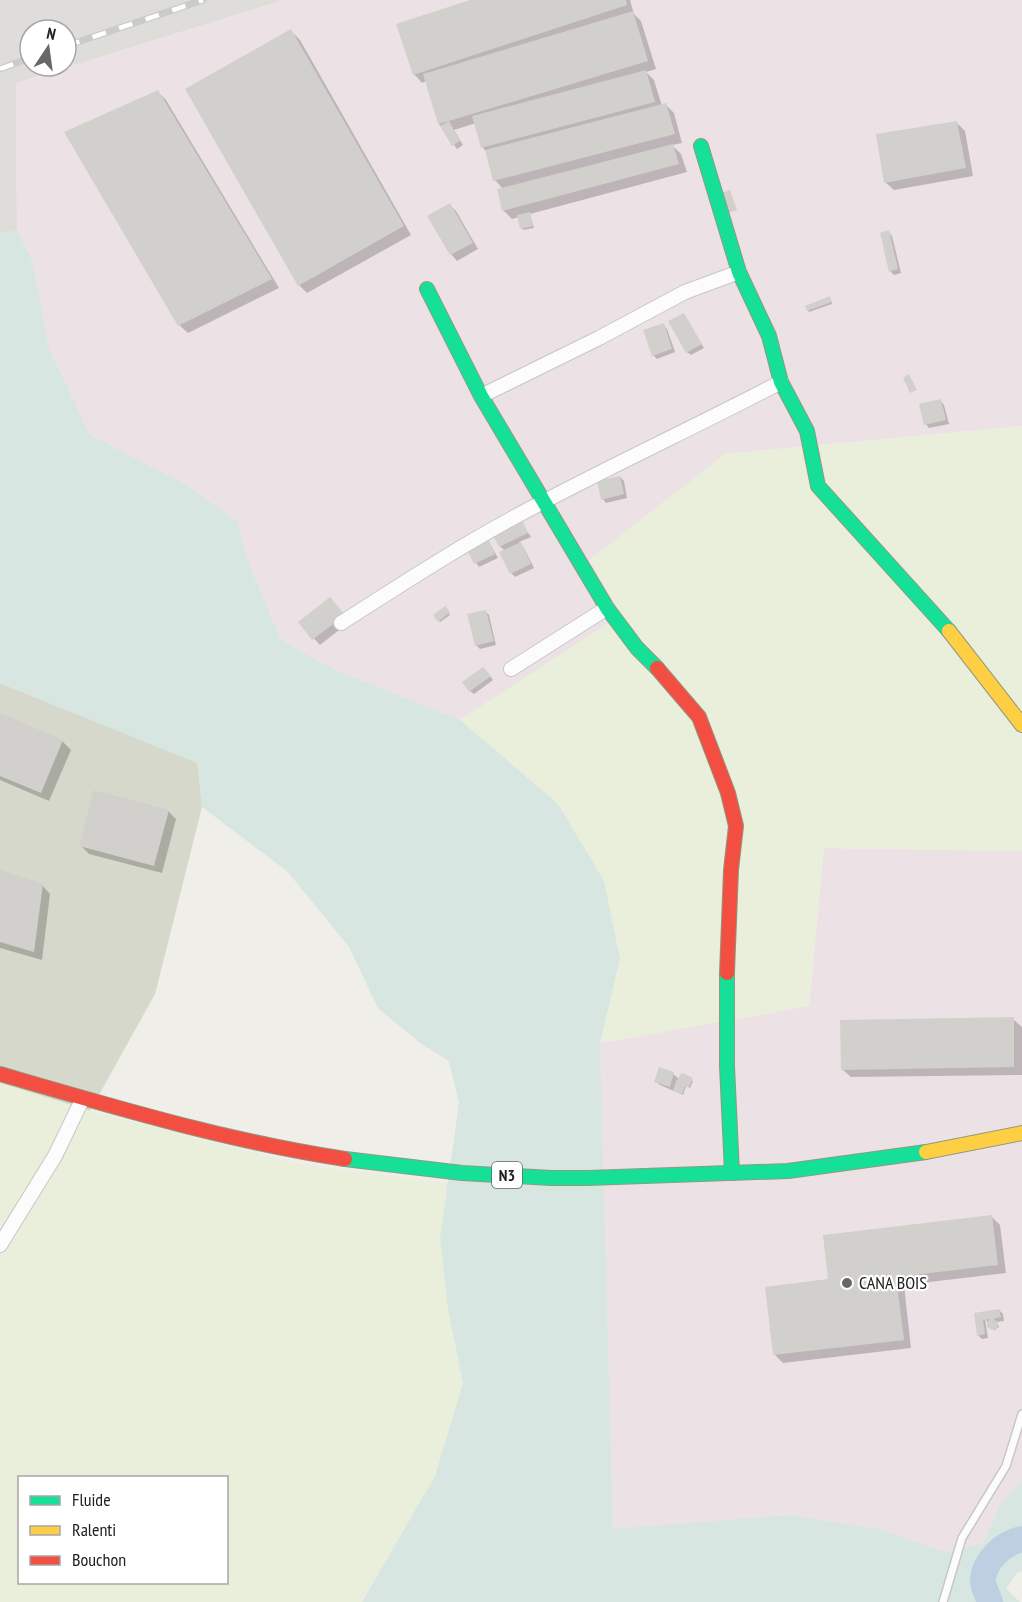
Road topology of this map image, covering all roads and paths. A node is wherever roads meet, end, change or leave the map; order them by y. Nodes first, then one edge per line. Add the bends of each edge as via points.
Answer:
1 (701, 146) dead end
2 (739, 272) junction
3 (427, 289) dead end
4 (782, 382) junction
5 (481, 396) junction
6 (544, 501) junction
7 (607, 608) junction
8 (341, 623) dead end
9 (511, 669) dead end
10 (1022, 725) edge
11 (0, 1074) edge
12 (83, 1098) junction
13 (1022, 1133) edge
14 (732, 1173) junction
15 (0, 1245) edge
16 (1022, 1414) edge
17 (1018, 1438) edge
18 (944, 1599) edge

1 - 2 main road
2 - 4 main road via 770,336
2 - 5 street via 685,292
3 - 5 main road
4 - 6 street
4 - 10 main road via 807,431 818,486 951,634
5 - 6 main road
6 - 7 main road
6 - 8 street via 439,560
7 - 9 street
7 - 14 main road via 699,717 735,815 727,979
11 - 12 main road, N3
12 - 14 main road, N3 via 236,1138 393,1165 551,1178
12 - 15 street via 55,1156
13 - 14 main road, N3 via 845,1165
16 - 17 lane
17 - 18 lane via 963,1538

